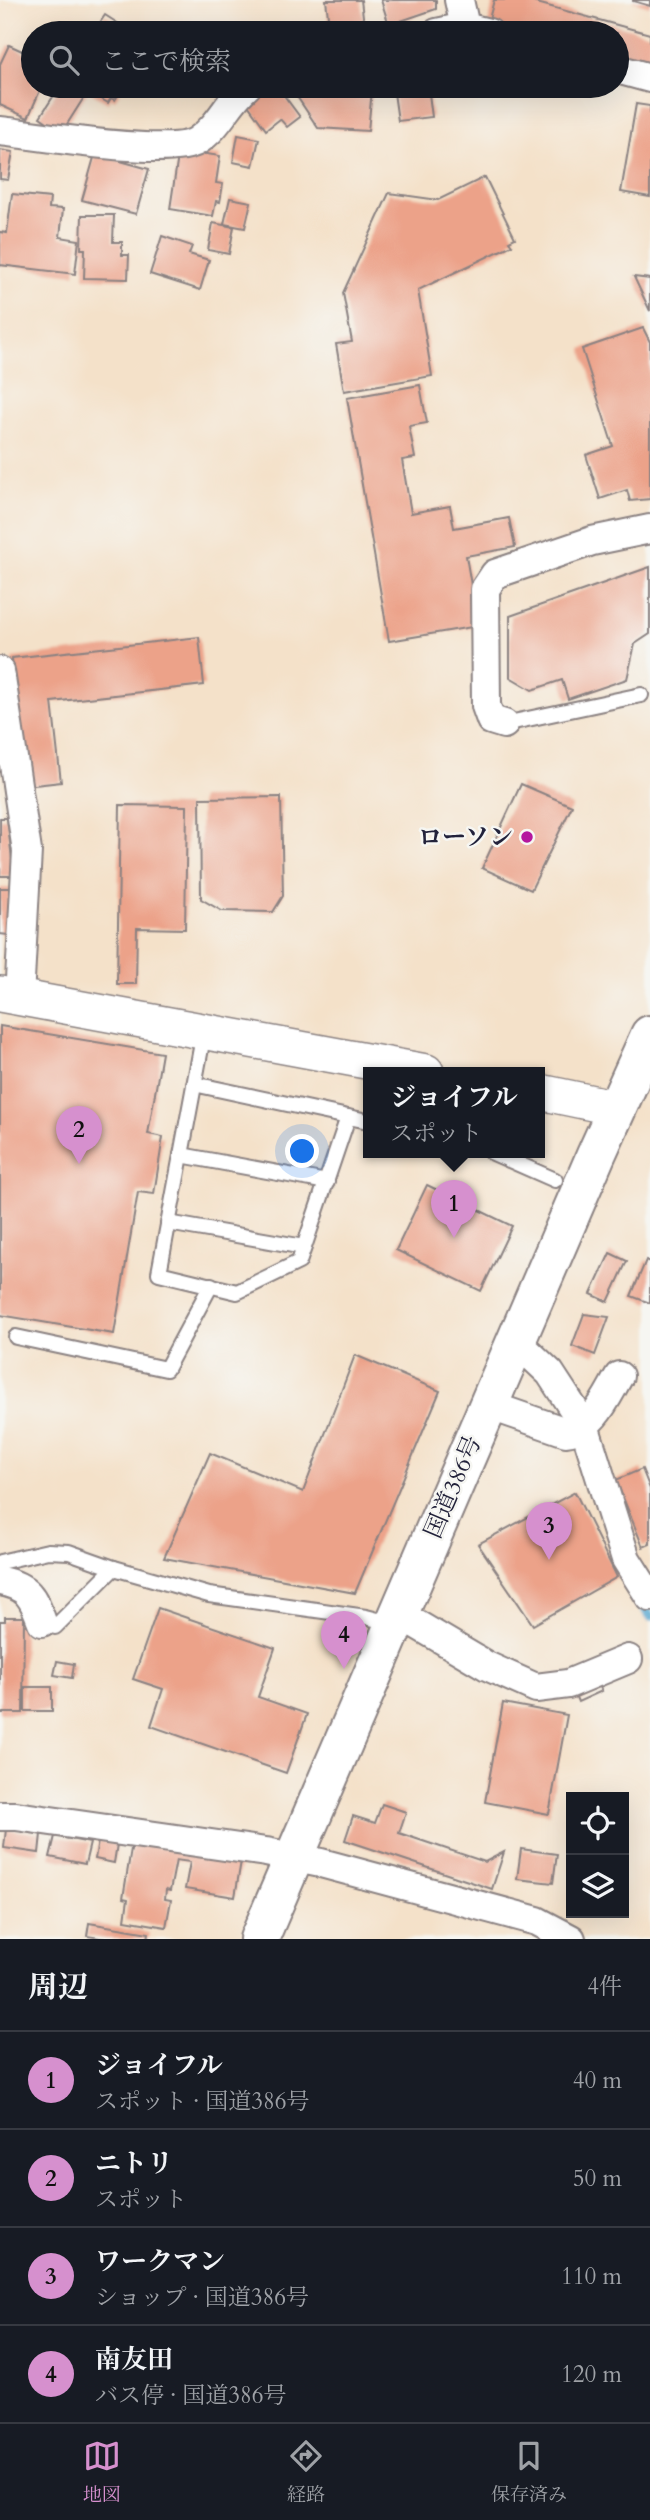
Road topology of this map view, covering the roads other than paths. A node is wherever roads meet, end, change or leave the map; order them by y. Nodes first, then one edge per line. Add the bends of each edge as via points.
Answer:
1 (629, 72) edge
2 (650, 78) edge
3 (235, 98) edge
4 (0, 131) edge
5 (650, 528) edge
6 (0, 671) edge
7 (641, 695) dead end
8 (504, 724) joint
9 (10, 996) edge
10 (204, 1032) junction
11 (649, 1042) edge
12 (398, 1067) edge
13 (194, 1084) junction
14 (545, 1093) edge
15 (617, 1108) junction
16 (348, 1117) junction
17 (363, 1120) edge
18 (181, 1155) junction
19 (505, 1158) edge
20 (555, 1180) dead end
21 (327, 1182) junction
22 (169, 1223) junction
23 (304, 1247) junction
24 (211, 1285) junction
25 (16, 1337) dead end
26 (516, 1341) junction
27 (619, 1376) dead end
28 (488, 1405) junction
29 (576, 1429) junction
30 (0, 1562) edge
31 (114, 1568) junction
32 (0, 1581) edge
33 (650, 1597) edge
34 (397, 1619) junction
35 (49, 1624) joint
36 (628, 1659) dead end
37 (0, 1816) edge
38 (295, 1858) junction
39 (260, 1939) edge
40 (571, 1939) edge

1 - 2 street
3 - 4 street via 220,122 195,143 158,148
5 - 8 street via 592,541 495,575 485,589 486,706 491,720
6 - 9 street via 27,851
7 - 8 lane
9 - 10 street
10 - 12 street
10 - 13 lane
11 - 15 highway, 国道386号
13 - 16 lane
13 - 18 lane
14 - 15 street
15 - 26 highway, 国道386号
16 - 17 lane
16 - 21 lane
18 - 21 lane
18 - 22 lane
19 - 20 lane
21 - 23 lane
22 - 23 lane
22 - 24 lane via 159,1273
23 - 24 lane via 299,1262 237,1292
24 - 25 lane via 166,1370
26 - 28 highway, 国道386号
26 - 29 street via 550,1373
27 - 29 street via 595,1415
28 - 29 street
28 - 34 highway, 国道386号
29 - 33 street via 626,1559
30 - 31 lane via 48,1551 69,1552
31 - 34 lane via 209,1595
31 - 35 lane
32 - 35 street via 16,1584 34,1598
34 - 36 street via 536,1688 568,1684
34 - 38 highway, 国道386号
37 - 38 street
38 - 39 highway, 国道386号
38 - 40 street via 537,1921

